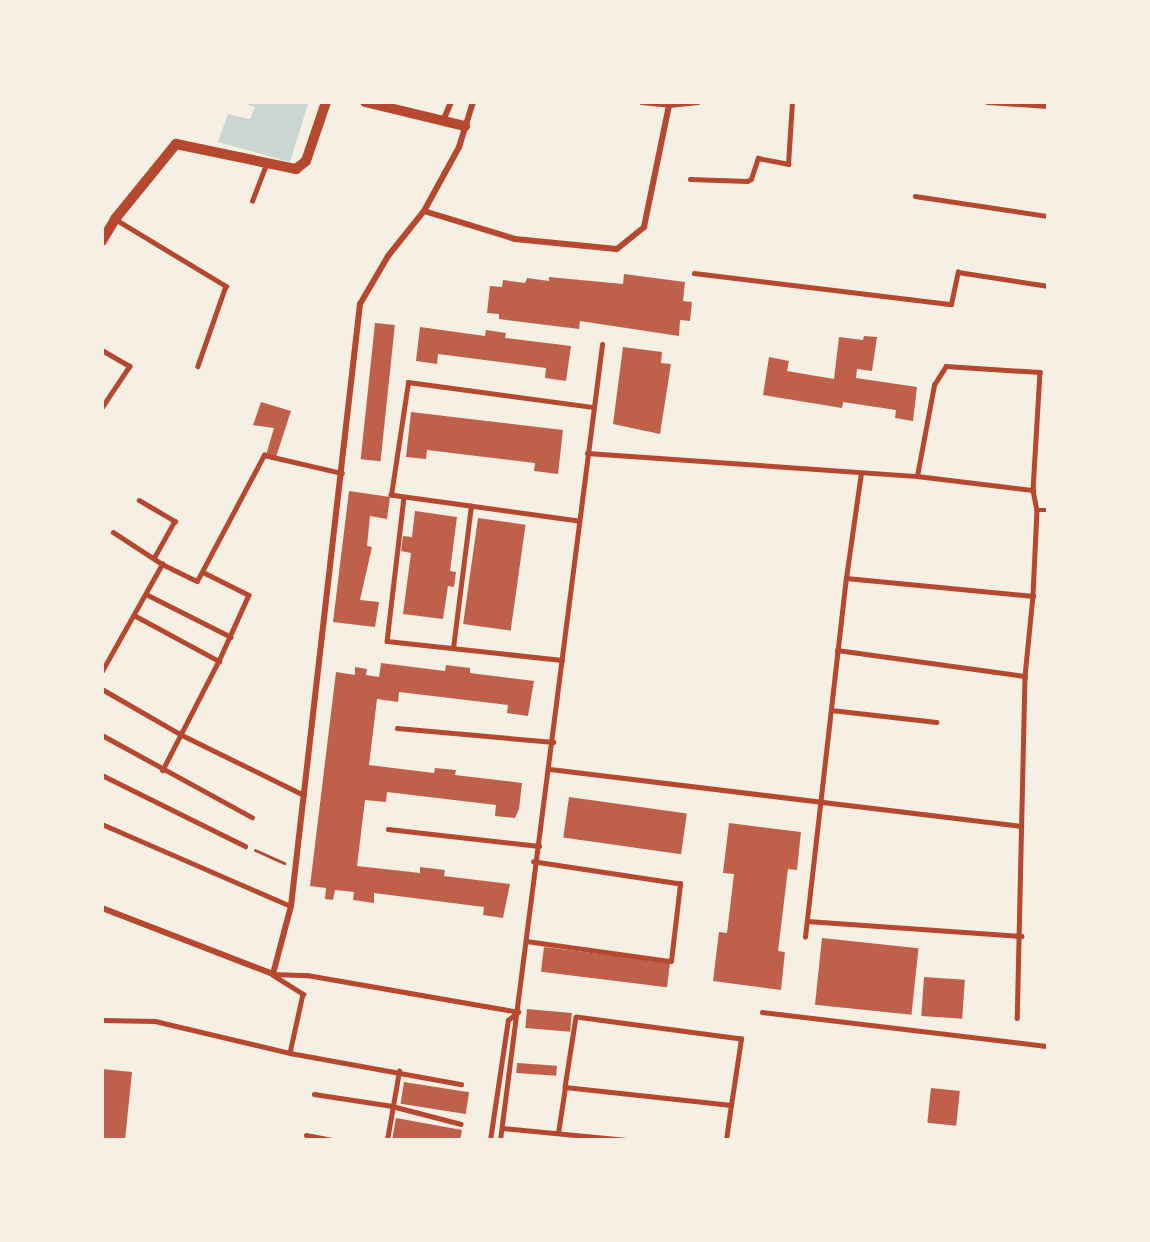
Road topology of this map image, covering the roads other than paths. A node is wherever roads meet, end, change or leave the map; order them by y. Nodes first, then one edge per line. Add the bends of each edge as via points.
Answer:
1 (326, 102) edge
2 (364, 102) edge
3 (451, 102) edge
4 (473, 102) edge
5 (642, 102) edge
6 (698, 102) edge
7 (792, 102) edge
8 (988, 102) edge
9 (669, 105) junction
10 (1048, 106) edge
11 (443, 121) junction
12 (465, 126) junction
13 (267, 162) junction
14 (690, 179) dead end
15 (915, 196) dead end
16 (252, 201) dead end
17 (423, 211) junction
18 (1048, 216) edge
19 (115, 219) junction
20 (102, 242) edge
21 (694, 273) dead end
22 (1048, 286) edge
23 (602, 345) dead end
24 (102, 350) edge
25 (198, 366) dead end
26 (593, 407) junction
27 (102, 408) edge
28 (587, 453) junction
29 (342, 473) junction
30 (861, 473) junction
31 (917, 476) junction
32 (1033, 490) junction
33 (404, 497) junction
34 (139, 500) dead end
35 (471, 506) junction
36 (1037, 510) junction
37 (1048, 510) edge
38 (578, 520) junction
39 (113, 532) dead end
40 (155, 557) junction
41 (162, 564) junction
42 (203, 572) junction
43 (846, 578) junction
44 (146, 594) junction
45 (1033, 596) junction
46 (134, 615) junction
47 (231, 637) junction
48 (453, 648) junction
49 (837, 650) junction
50 (562, 660) junction
51 (219, 662) junction
52 (102, 671) edge
53 (1025, 676) junction
54 (102, 689) edge
55 (831, 710) junction
56 (936, 722) dead end
57 (397, 728) dead end
58 (102, 735) edge
59 (182, 735) junction
60 (553, 742) junction
61 (550, 769) junction
62 (163, 770) junction
63 (102, 775) edge
64 (304, 795) junction
65 (821, 804) junction
66 (252, 817) dead end
67 (102, 824) edge
68 (1022, 826) junction
69 (388, 830) dead end
70 (244, 846) road end
71 (539, 846) junction
72 (534, 862) junction
73 (291, 906) junction
74 (102, 908) edge
75 (807, 921) junction
76 (1021, 936) junction
77 (805, 938) dead end
78 (526, 941) junction
79 (273, 974) junction
80 (518, 1012) junction
81 (762, 1012) dead end
82 (1017, 1018) dead end
83 (102, 1020) edge
84 (1048, 1046) edge
85 (290, 1053) junction
86 (399, 1071) junction
87 (461, 1084) dead end
88 (565, 1087) junction
89 (314, 1094) dead end
90 (392, 1106) junction
91 (731, 1106) junction
92 (461, 1124) dead end
93 (502, 1128) junction
94 (558, 1133) junction
95 (306, 1136) dead end
96 (332, 1140) edge
97 (387, 1140) edge
98 (490, 1140) edge
99 (500, 1140) edge
100 (626, 1140) edge
101 (726, 1140) edge

1 - 13 street via 306,161 296,169
2 - 11 street
3 - 11 street
4 - 12 street
5 - 9 street
6 - 9 street
7 - 14 lane via 788,164 758,158 747,181
8 - 10 street
9 - 17 street via 644,227 617,249 515,240
11 - 12 street
12 - 17 street via 459,147
13 - 16 lane
13 - 19 street via 176,144
15 - 18 lane
17 - 29 street via 388,256 360,304
19 - 20 street
19 - 25 lane via 226,286
21 - 22 lane via 951,304 958,272
23 - 26 lane
24 - 27 lane via 130,366
26 - 28 lane
26 - 33 lane via 408,382 391,495
28 - 30 lane
28 - 38 lane
29 - 42 lane via 264,455
29 - 64 street
30 - 31 lane
30 - 43 lane
31 - 32 lane
31 - 32 lane via 934,385 946,366 1040,372
32 - 36 lane
33 - 35 lane
33 - 48 lane via 387,641
34 - 40 lane via 175,521
35 - 38 lane
35 - 48 lane
36 - 37 lane
36 - 45 lane
38 - 50 lane
39 - 40 lane
40 - 41 lane
41 - 42 lane via 196,581
41 - 44 lane
42 - 47 lane via 249,595
43 - 45 lane
43 - 49 lane
44 - 46 lane
44 - 47 lane
45 - 53 lane
46 - 51 lane
46 - 52 lane
47 - 51 lane
48 - 50 lane
49 - 53 lane
49 - 55 lane
50 - 60 lane
51 - 59 lane
53 - 68 lane
54 - 59 lane
55 - 56 lane
55 - 65 lane
57 - 60 lane
58 - 62 lane
59 - 62 lane
59 - 64 lane
60 - 61 lane
61 - 65 lane
61 - 71 lane
62 - 66 lane
63 - 70 lane
64 - 73 street
65 - 68 lane
65 - 75 lane
67 - 73 lane
68 - 76 lane
69 - 71 lane
71 - 72 lane
72 - 78 lane
72 - 78 lane via 680,884 671,961
73 - 79 street
74 - 79 street
75 - 76 lane
75 - 77 lane
76 - 82 lane
78 - 80 lane
79 - 80 lane via 307,975
79 - 85 lane via 303,994
80 - 93 lane
80 - 98 lane via 508,1020
81 - 84 lane
83 - 85 lane via 155,1021
85 - 86 lane
86 - 87 lane
86 - 90 lane
88 - 91 lane
88 - 91 lane via 576,1017 741,1039
88 - 94 lane
89 - 90 lane
90 - 92 lane
90 - 97 lane
91 - 101 lane
93 - 94 lane
93 - 99 lane
94 - 100 lane
95 - 96 lane

